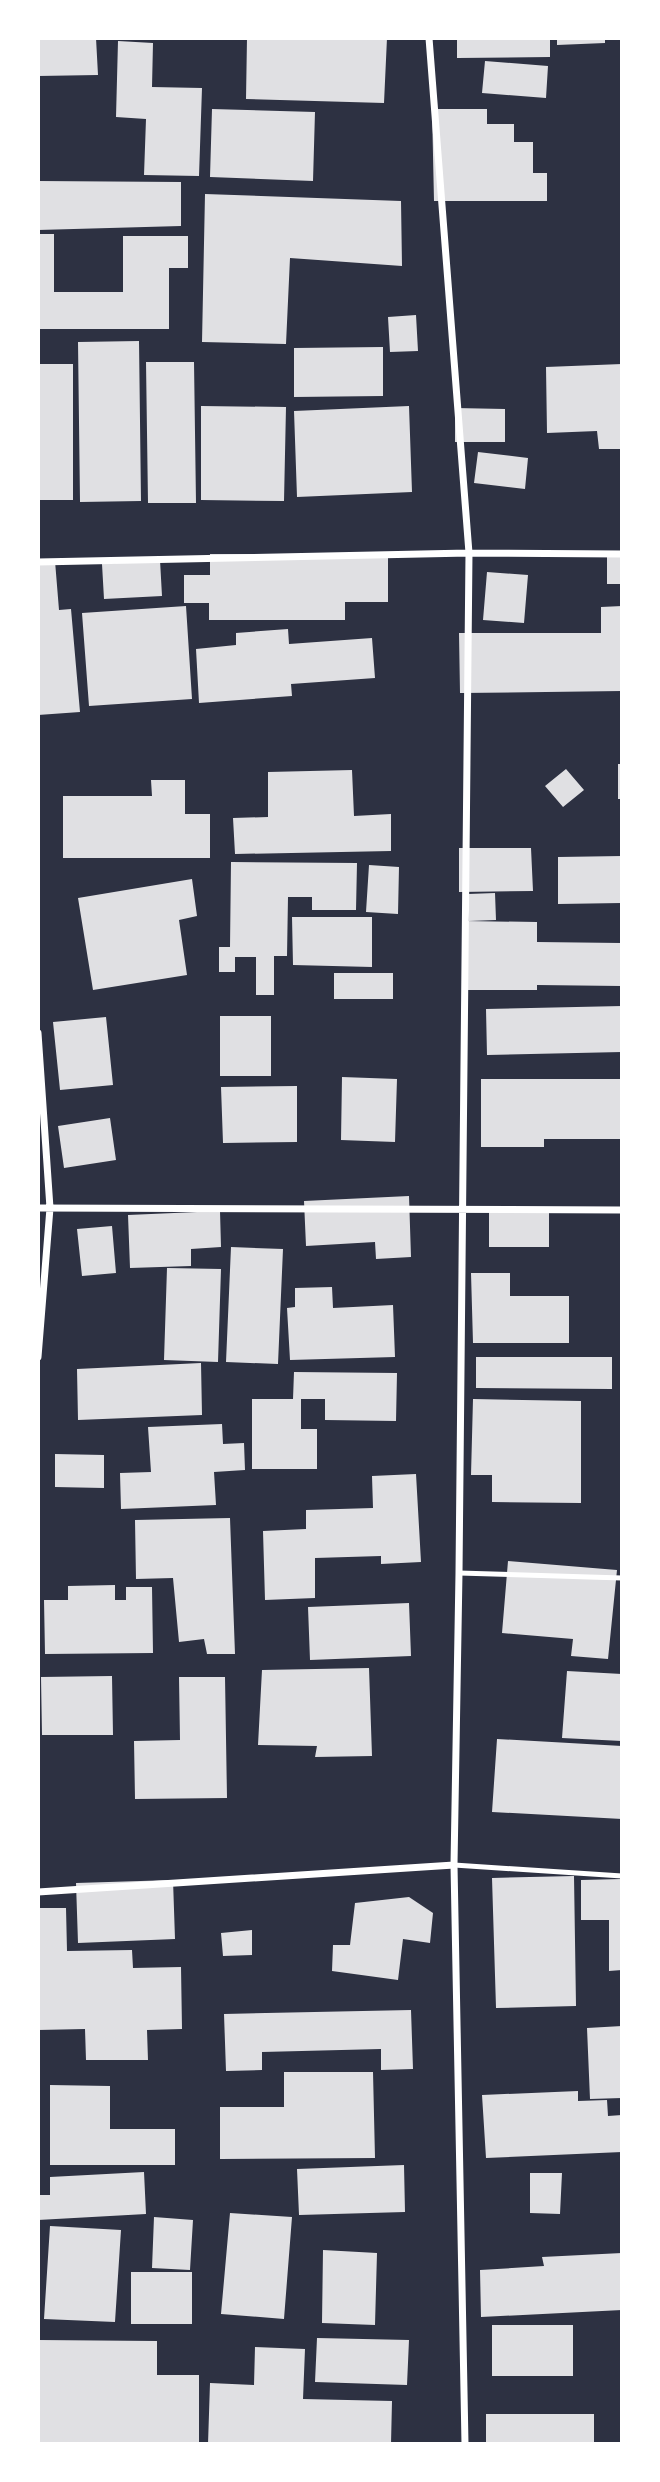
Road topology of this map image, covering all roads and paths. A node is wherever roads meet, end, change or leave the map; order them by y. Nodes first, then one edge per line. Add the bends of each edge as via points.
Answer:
1 (429, 38) edge
2 (469, 553) junction
3 (621, 554) edge
4 (38, 562) edge
5 (38, 1033) edge
6 (38, 1208) edge
7 (50, 1208) junction
8 (463, 1210) junction
9 (621, 1210) edge
10 (38, 1357) edge
11 (459, 1573) junction
12 (621, 1578) edge
13 (454, 1865) junction
14 (621, 1876) edge
15 (38, 1892) edge
16 (465, 2444) edge

1 - 2 street
2 - 3 street
2 - 4 street
2 - 8 street
5 - 7 street
6 - 7 street
7 - 8 street
7 - 10 street
8 - 9 street
8 - 11 street
11 - 12 lane
11 - 13 street
13 - 14 lane
13 - 15 street
13 - 16 street

